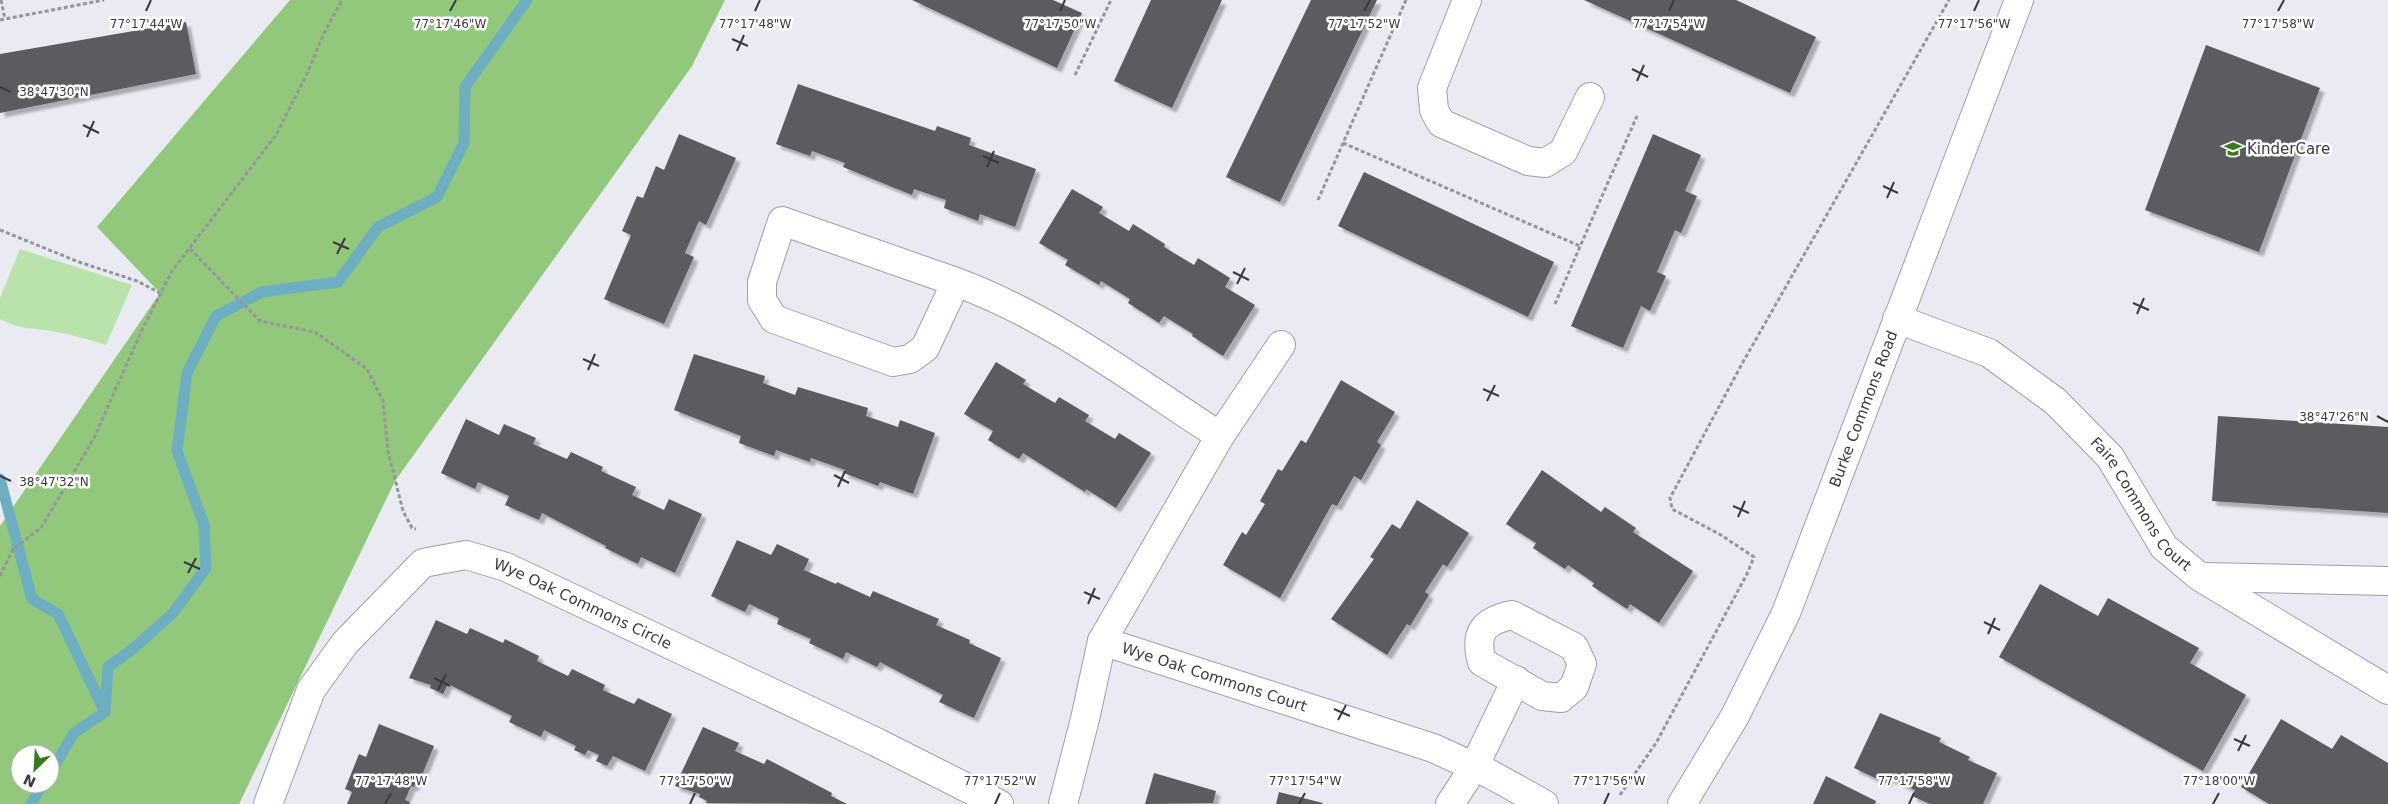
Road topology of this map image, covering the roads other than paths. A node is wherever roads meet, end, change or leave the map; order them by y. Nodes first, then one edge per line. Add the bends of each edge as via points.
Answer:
1 (1467, 0) edge
2 (2019, 0) edge
3 (1590, 97) dead end
4 (956, 282) junction
5 (1897, 319) junction
6 (1281, 345) dead end
7 (1220, 436) junction
8 (2200, 577) junction
9 (2388, 581) edge
10 (1102, 641) junction
11 (1516, 680) dead end
12 (2388, 690) edge
13 (1474, 767) junction
14 (268, 804) edge
15 (999, 804) edge
16 (1063, 804) edge
17 (1450, 804) edge
18 (1544, 804) edge
19 (1682, 804) edge

1 - 3 street via 1432,88 1434,110 1441,123 1528,161 1546,163 1563,152
2 - 5 street, Burke Commons Road
4 - 4 street via 782,221 762,282 762,300 774,320 893,362 910,359 925,348
4 - 7 street via 1046,324
5 - 8 street, Faire Commons Court via 1989,353 2055,401 2110,457 2164,547
5 - 19 street, Burke Commons Road via 1786,613 1735,716
6 - 7 street, Wye Oak Commons Court
7 - 10 street, Wye Oak Commons Court
8 - 9 street
8 - 12 street, Faire Commons Court
10 - 13 street, Wye Oak Commons Court via 1433,748
10 - 16 street
11 - 13 street
13 - 17 street
13 - 18 street, Wye Oak Commons Court
14 - 15 street, Wye Oak Commons Circle via 311,690 345,643 423,563 466,555 506,567 876,742

